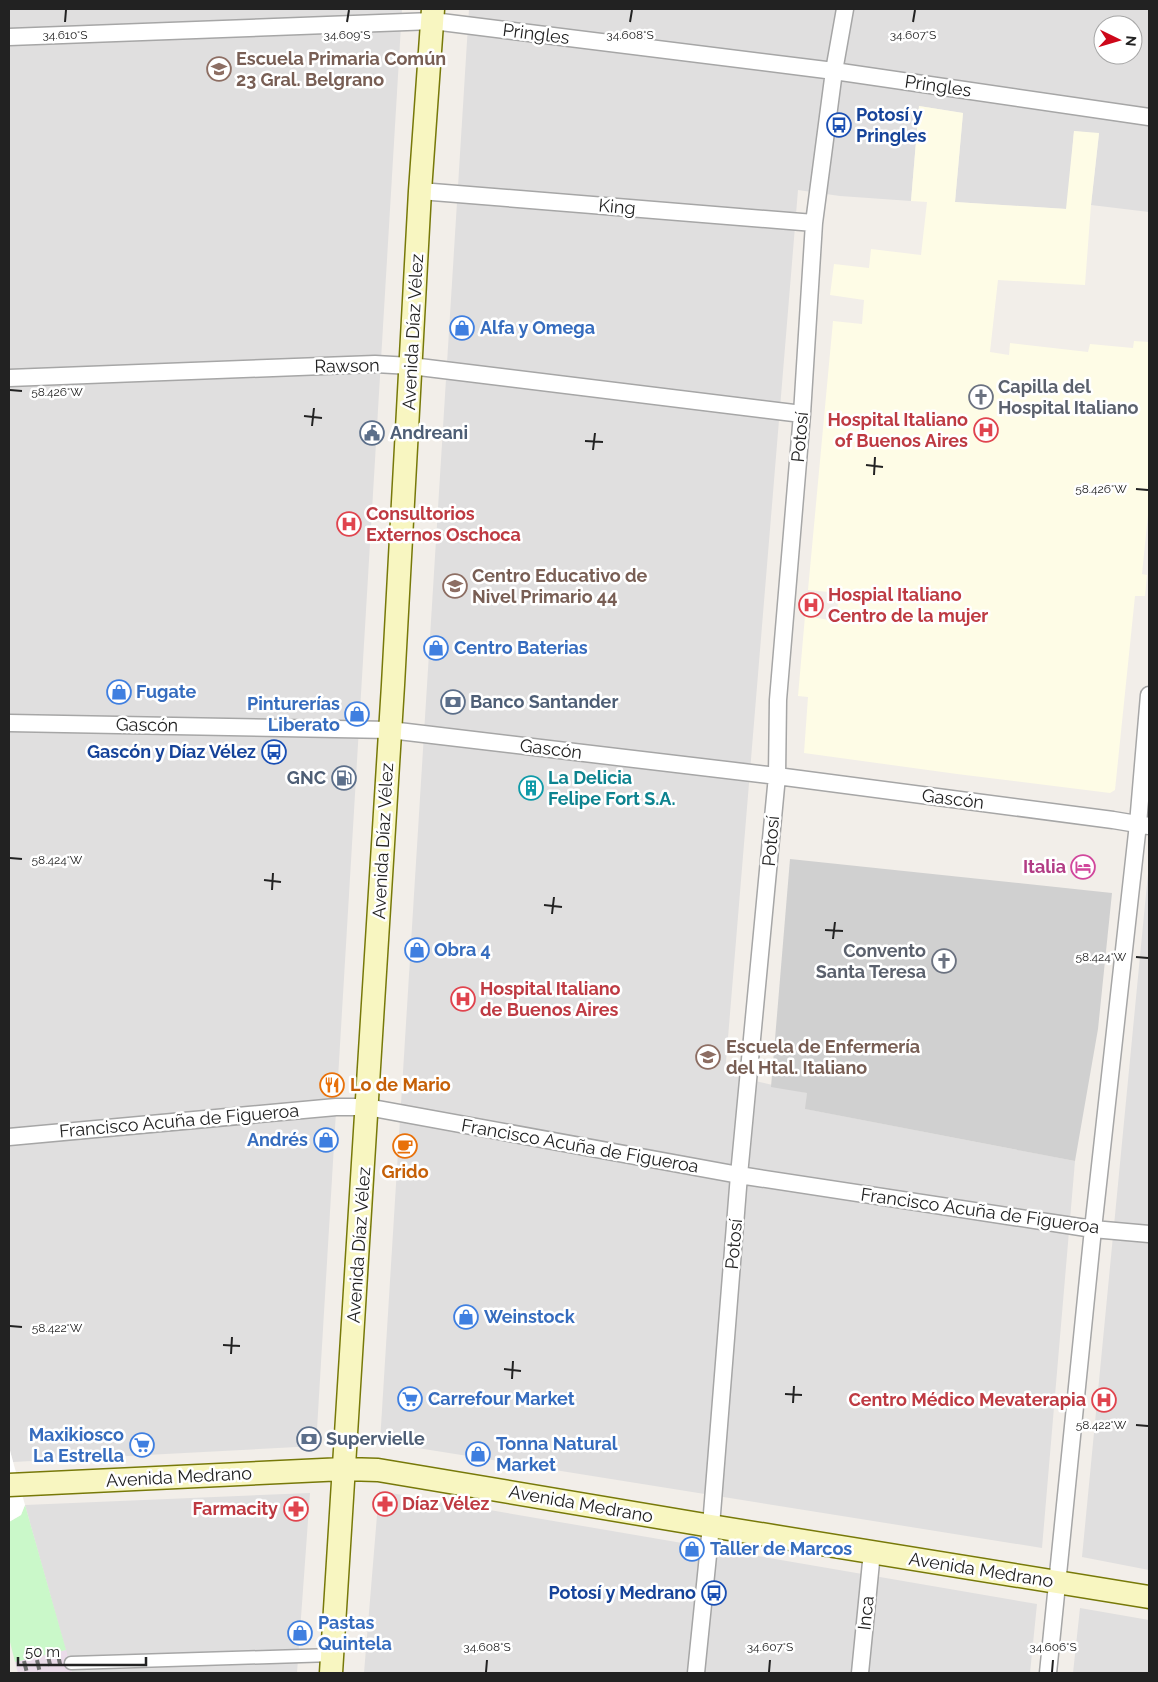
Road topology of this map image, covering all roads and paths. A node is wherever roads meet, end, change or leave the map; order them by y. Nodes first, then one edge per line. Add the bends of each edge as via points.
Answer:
1 (845, 9) edge
2 (433, 15) edge
3 (9, 37) edge
4 (834, 70) junction
5 (1149, 116) edge
6 (420, 191) junction
7 (814, 222) junction
8 (411, 366) junction
9 (9, 378) edge
10 (802, 414) junction
11 (1149, 696) edge
12 (9, 723) edge
13 (390, 730) junction
14 (777, 776) junction
15 (1144, 825) edge
16 (368, 1107) junction
17 (9, 1137) edge
18 (739, 1175) junction
19 (1093, 1229) junction
20 (1149, 1234) edge
21 (344, 1469) junction
22 (9, 1485) edge
23 (711, 1526) junction
24 (872, 1552) junction
25 (1058, 1582) junction
26 (1149, 1597) edge
27 (71, 1664) dead end
28 (332, 1664) edge
29 (696, 1673) edge
30 (860, 1673) edge
31 (1048, 1673) edge

1 - 4 street, Potosí
2 - 3 street, Pringles
2 - 4 street, Pringles
2 - 6 main road, Avenida Díaz Vélez
4 - 5 street, Pringles
4 - 7 street, Potosí
6 - 7 street, King
6 - 8 main road, Avenida Díaz Vélez
7 - 10 street, Potosí
8 - 9 street, Rawson via 375,364
8 - 10 street, Rawson
8 - 13 main road, Avenida Díaz Vélez
10 - 14 street, Potosí via 778,700
11 - 15 street
12 - 13 street, Gascón
13 - 14 street, Gascón
13 - 16 main road, Avenida Díaz Vélez
14 - 15 street, Gascón
14 - 18 street, Potosí
15 - 19 street
16 - 17 street, Francisco Acuña de Figueroa via 336,1107
16 - 18 street, Francisco Acuña de Figueroa
16 - 21 main road, Avenida Díaz Vélez
18 - 19 street, Francisco Acuña de Figueroa
18 - 23 street, Potosí
19 - 20 street, Francisco Acuña de Figueroa
19 - 25 street
21 - 22 main road, Avenida Medrano
21 - 23 main road, Avenida Medrano via 436,1478
21 - 28 main road, Avenida Díaz Vélez
23 - 24 main road, Avenida Medrano
23 - 29 street, Potosí
24 - 25 main road, Avenida Medrano
24 - 30 street, Inca
25 - 26 main road, Avenida Medrano
25 - 31 street
27 - 28 street

